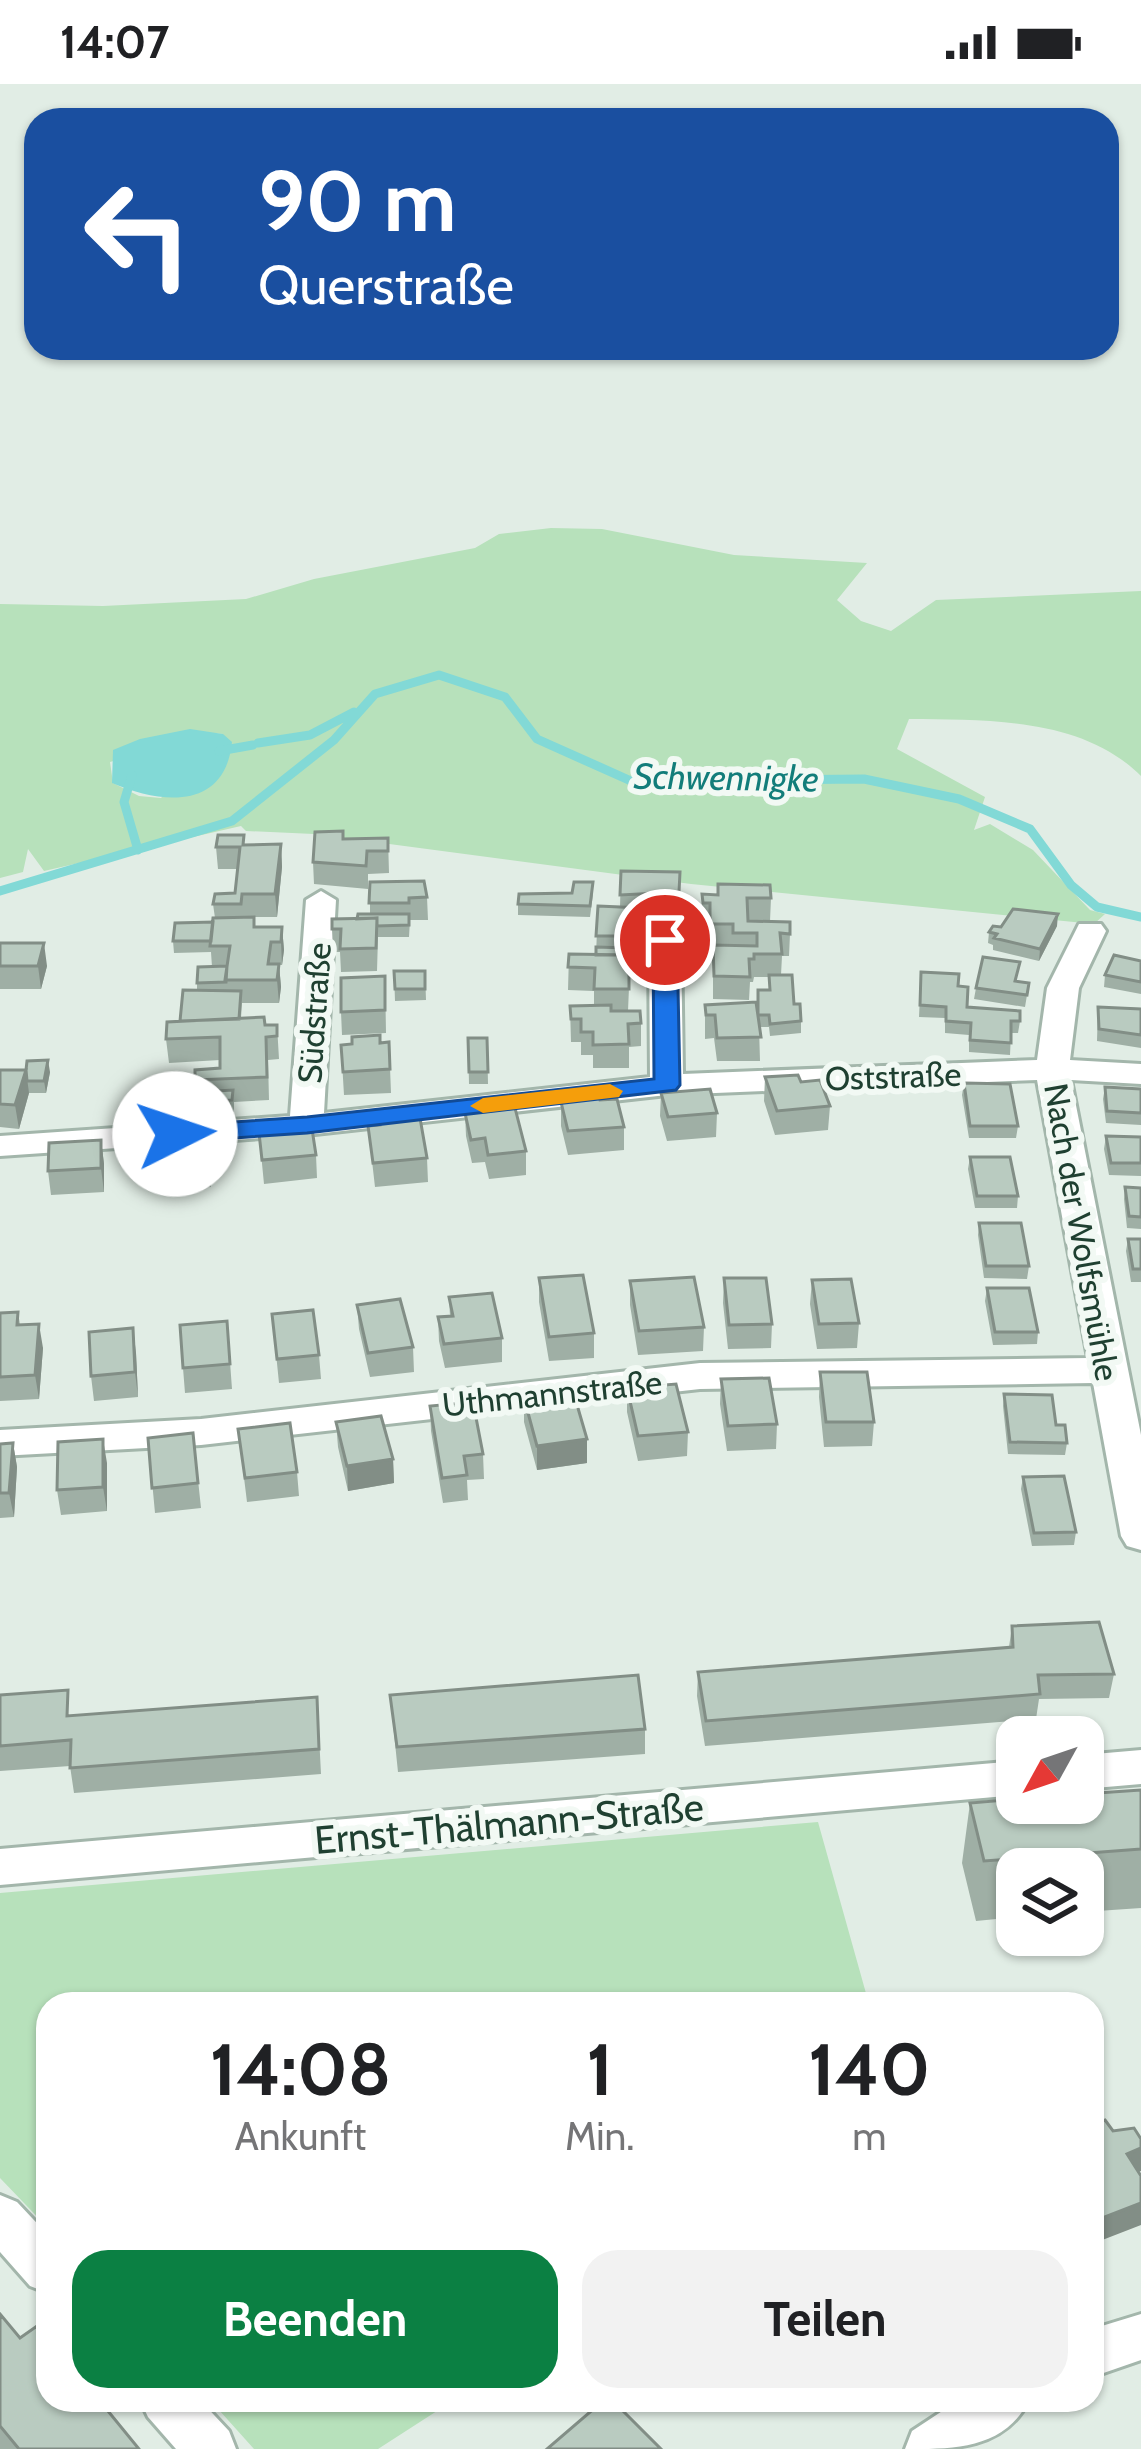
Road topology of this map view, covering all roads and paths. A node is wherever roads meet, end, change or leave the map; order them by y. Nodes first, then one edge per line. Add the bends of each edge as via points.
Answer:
1 (321, 900) dead end
2 (1090, 931) dead end
3 (665, 940) dead end
4 (1052, 1070) junction
5 (1141, 1074) edge
6 (667, 1085) junction
7 (307, 1125) junction
8 (0, 1146) edge
9 (1106, 1370) junction
10 (0, 1443) edge
11 (1141, 1536) edge
12 (1141, 1767) edge
13 (1104, 1770) edge
14 (996, 1780) edge
15 (0, 1867) edge
16 (0, 2217) edge
17 (36, 2257) edge
18 (1141, 2336) edge
19 (1104, 2349) edge
20 (177, 2412) edge
21 (986, 2412) edge
22 (210, 2449) edge
23 (931, 2449) edge

1 - 7 street, Südstraße
2 - 4 street, Nach der Wolfsmühle via 1063,988
3 - 6 street
4 - 5 street, Oststraße
4 - 6 street, Oststraße
4 - 9 street, Nach der Wolfsmühle
6 - 7 street, Oststraße
7 - 8 street, Oststraße
9 - 10 street, Uthmannstraße via 700,1376 201,1432
9 - 11 street, Nach der Wolfsmühle
12 - 13 street
14 - 15 street, Ernst-Thälmann-Straße
16 - 17 street
18 - 19 street
20 - 22 street
21 - 23 street

